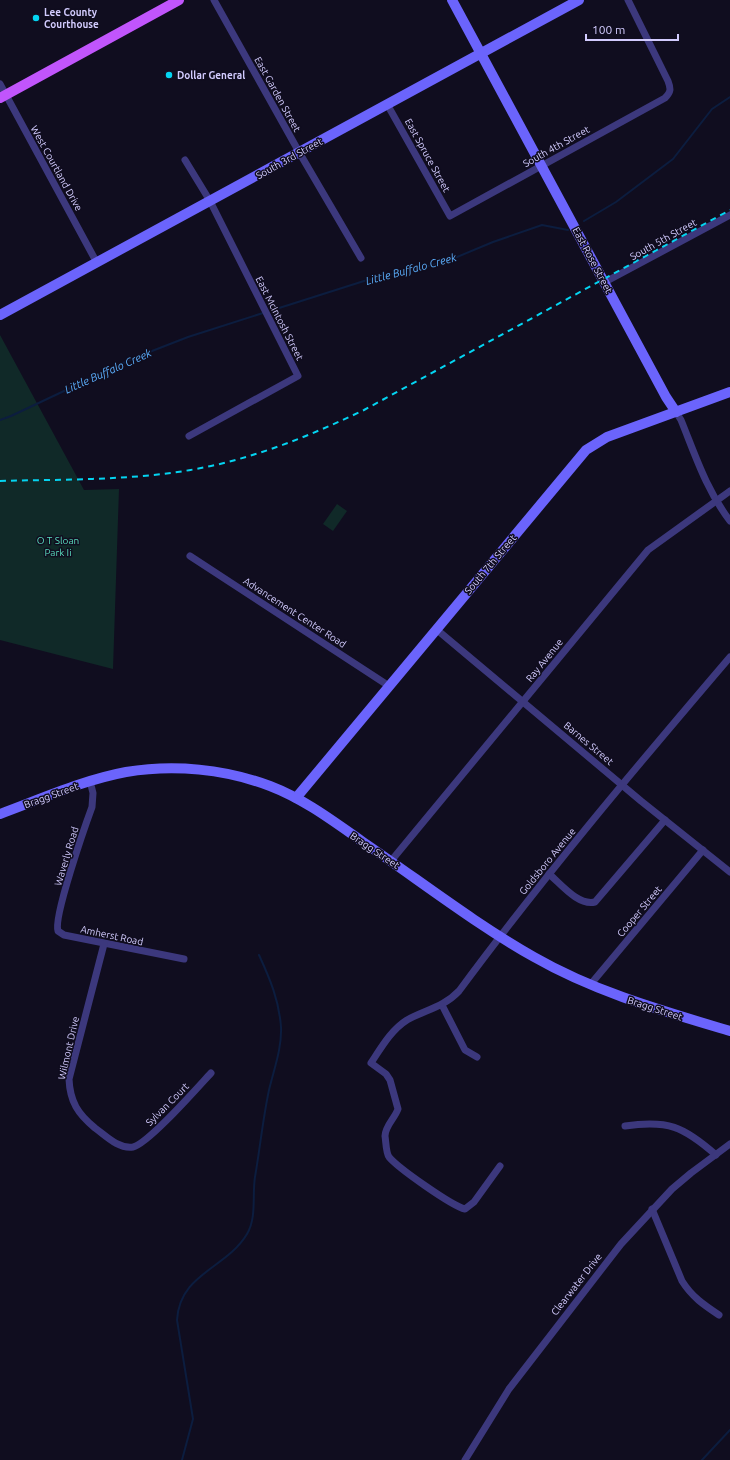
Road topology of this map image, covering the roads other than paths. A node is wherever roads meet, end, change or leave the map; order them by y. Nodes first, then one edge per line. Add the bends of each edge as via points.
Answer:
1 (179, 0) edge
2 (214, 0) edge
3 (452, 0) edge
4 (579, 0) edge
5 (628, 0) edge
6 (481, 53) junction
7 (0, 84) edge
8 (3, 97) edge
9 (388, 104) junction
10 (299, 152) junction
11 (185, 160) dead end
12 (542, 165) junction
13 (210, 201) junction
14 (730, 215) edge
15 (450, 216) joint
16 (361, 258) dead end
17 (97, 262) junction
18 (605, 282) junction
19 (0, 315) edge
20 (730, 392) edge
21 (676, 412) junction
22 (189, 436) dead end
23 (730, 491) edge
24 (715, 501) junction
25 (730, 521) edge
26 (190, 556) dead end
27 (436, 629) junction
28 (730, 657) edge
29 (389, 686) junction
30 (523, 701) junction
31 (90, 781) junction
32 (623, 784) junction
33 (296, 798) junction
34 (0, 814) edge
35 (665, 820) junction
36 (703, 850) junction
37 (391, 861) junction
38 (730, 872) edge
39 (549, 874) junction
40 (64, 935) joint
41 (500, 936) junction
42 (104, 944) junction
43 (184, 959) dead end
44 (590, 985) junction
45 (442, 1006) junction
46 (730, 1031) edge
47 (477, 1057) dead end
48 (211, 1073) dead end
49 (625, 1126) dead end
50 (730, 1144) edge
51 (134, 1147) joint
52 (716, 1155) junction
53 (500, 1166) dead end
54 (652, 1209) junction
55 (719, 1315) dead end
56 (465, 1460) edge

1 - 8 main road
2 - 10 street, East Garden Street
3 - 6 street, East Rose Street
4 - 6 street, South 3rd Street
5 - 12 street, South 4th Street via 668,81 670,92 665,98
6 - 9 street, South 3rd Street
6 - 12 street, East Rose Street
7 - 8 street, West Courtland Drive
8 - 17 street, West Courtland Drive
9 - 10 street, South 3rd Street
9 - 15 street, East Spruce Street
10 - 13 street, South 3rd Street
10 - 16 street, East Garden Street
11 - 13 street, East McIntosh Street
12 - 15 street, South 4th Street
12 - 18 street, East Rose Street
13 - 17 street, South 3rd Street
13 - 22 street, East McIntosh Street via 298,376
14 - 18 street, South 5th Street
17 - 19 street, South 3rd Street
18 - 21 street, East Rose Street
20 - 21 street, South 7th Street
21 - 24 street, East Rose Street
21 - 27 street, South 7th Street via 607,437 586,450
23 - 24 street, Ray Avenue
24 - 25 street, East Rose Street
24 - 30 street, Ray Avenue via 648,550
26 - 29 street, Advancement Center Road
27 - 29 street, South 7th Street
27 - 30 street, Barnes Street
28 - 32 street, Goldsboro Avenue
29 - 33 street, South 7th Street
30 - 32 street, Barnes Street
30 - 37 street, Ray Avenue
31 - 33 street, Bragg Street via 153,769 200,770 252,780
31 - 34 street, Bragg Street
31 - 40 street, Waverly Road via 93,793 92,807 57,923 58,931
32 - 35 street, Barnes Street
32 - 39 street, Goldsboro Avenue
33 - 37 street, Bragg Street
35 - 36 street, Barnes Street
35 - 39 street via 595,902 580,900
36 - 38 street, Barnes Street
36 - 44 street, Cooper Street
37 - 41 street, Bragg Street
39 - 41 street, Goldsboro Avenue
40 - 42 street, Amherst Road
41 - 44 street, Bragg Street via 533,957
41 - 45 street, Goldsboro Avenue via 459,992
42 - 43 street, Amherst Road
42 - 51 street, Wilmont Drive via 69,1079 70,1094 76,1108 87,1121 111,1140 122,1146
44 - 46 street, Bragg Street via 650,1007
45 - 47 street via 465,1050
45 - 53 street, Goldsboro Avenue via 408,1020 398,1027 371,1063 390,1080 398,1109 386,1129 388,1155 396,1164 451,1203 465,1209 474,1202
48 - 51 street, Sylvan Court via 154,1132
49 - 52 street via 649,1122 684,1130 699,1139
50 - 52 street, Clearwater Drive
52 - 54 street, Clearwater Drive via 691,1173
54 - 55 street via 682,1281 700,1303
54 - 56 street, Clearwater Drive via 598,1273 509,1389

